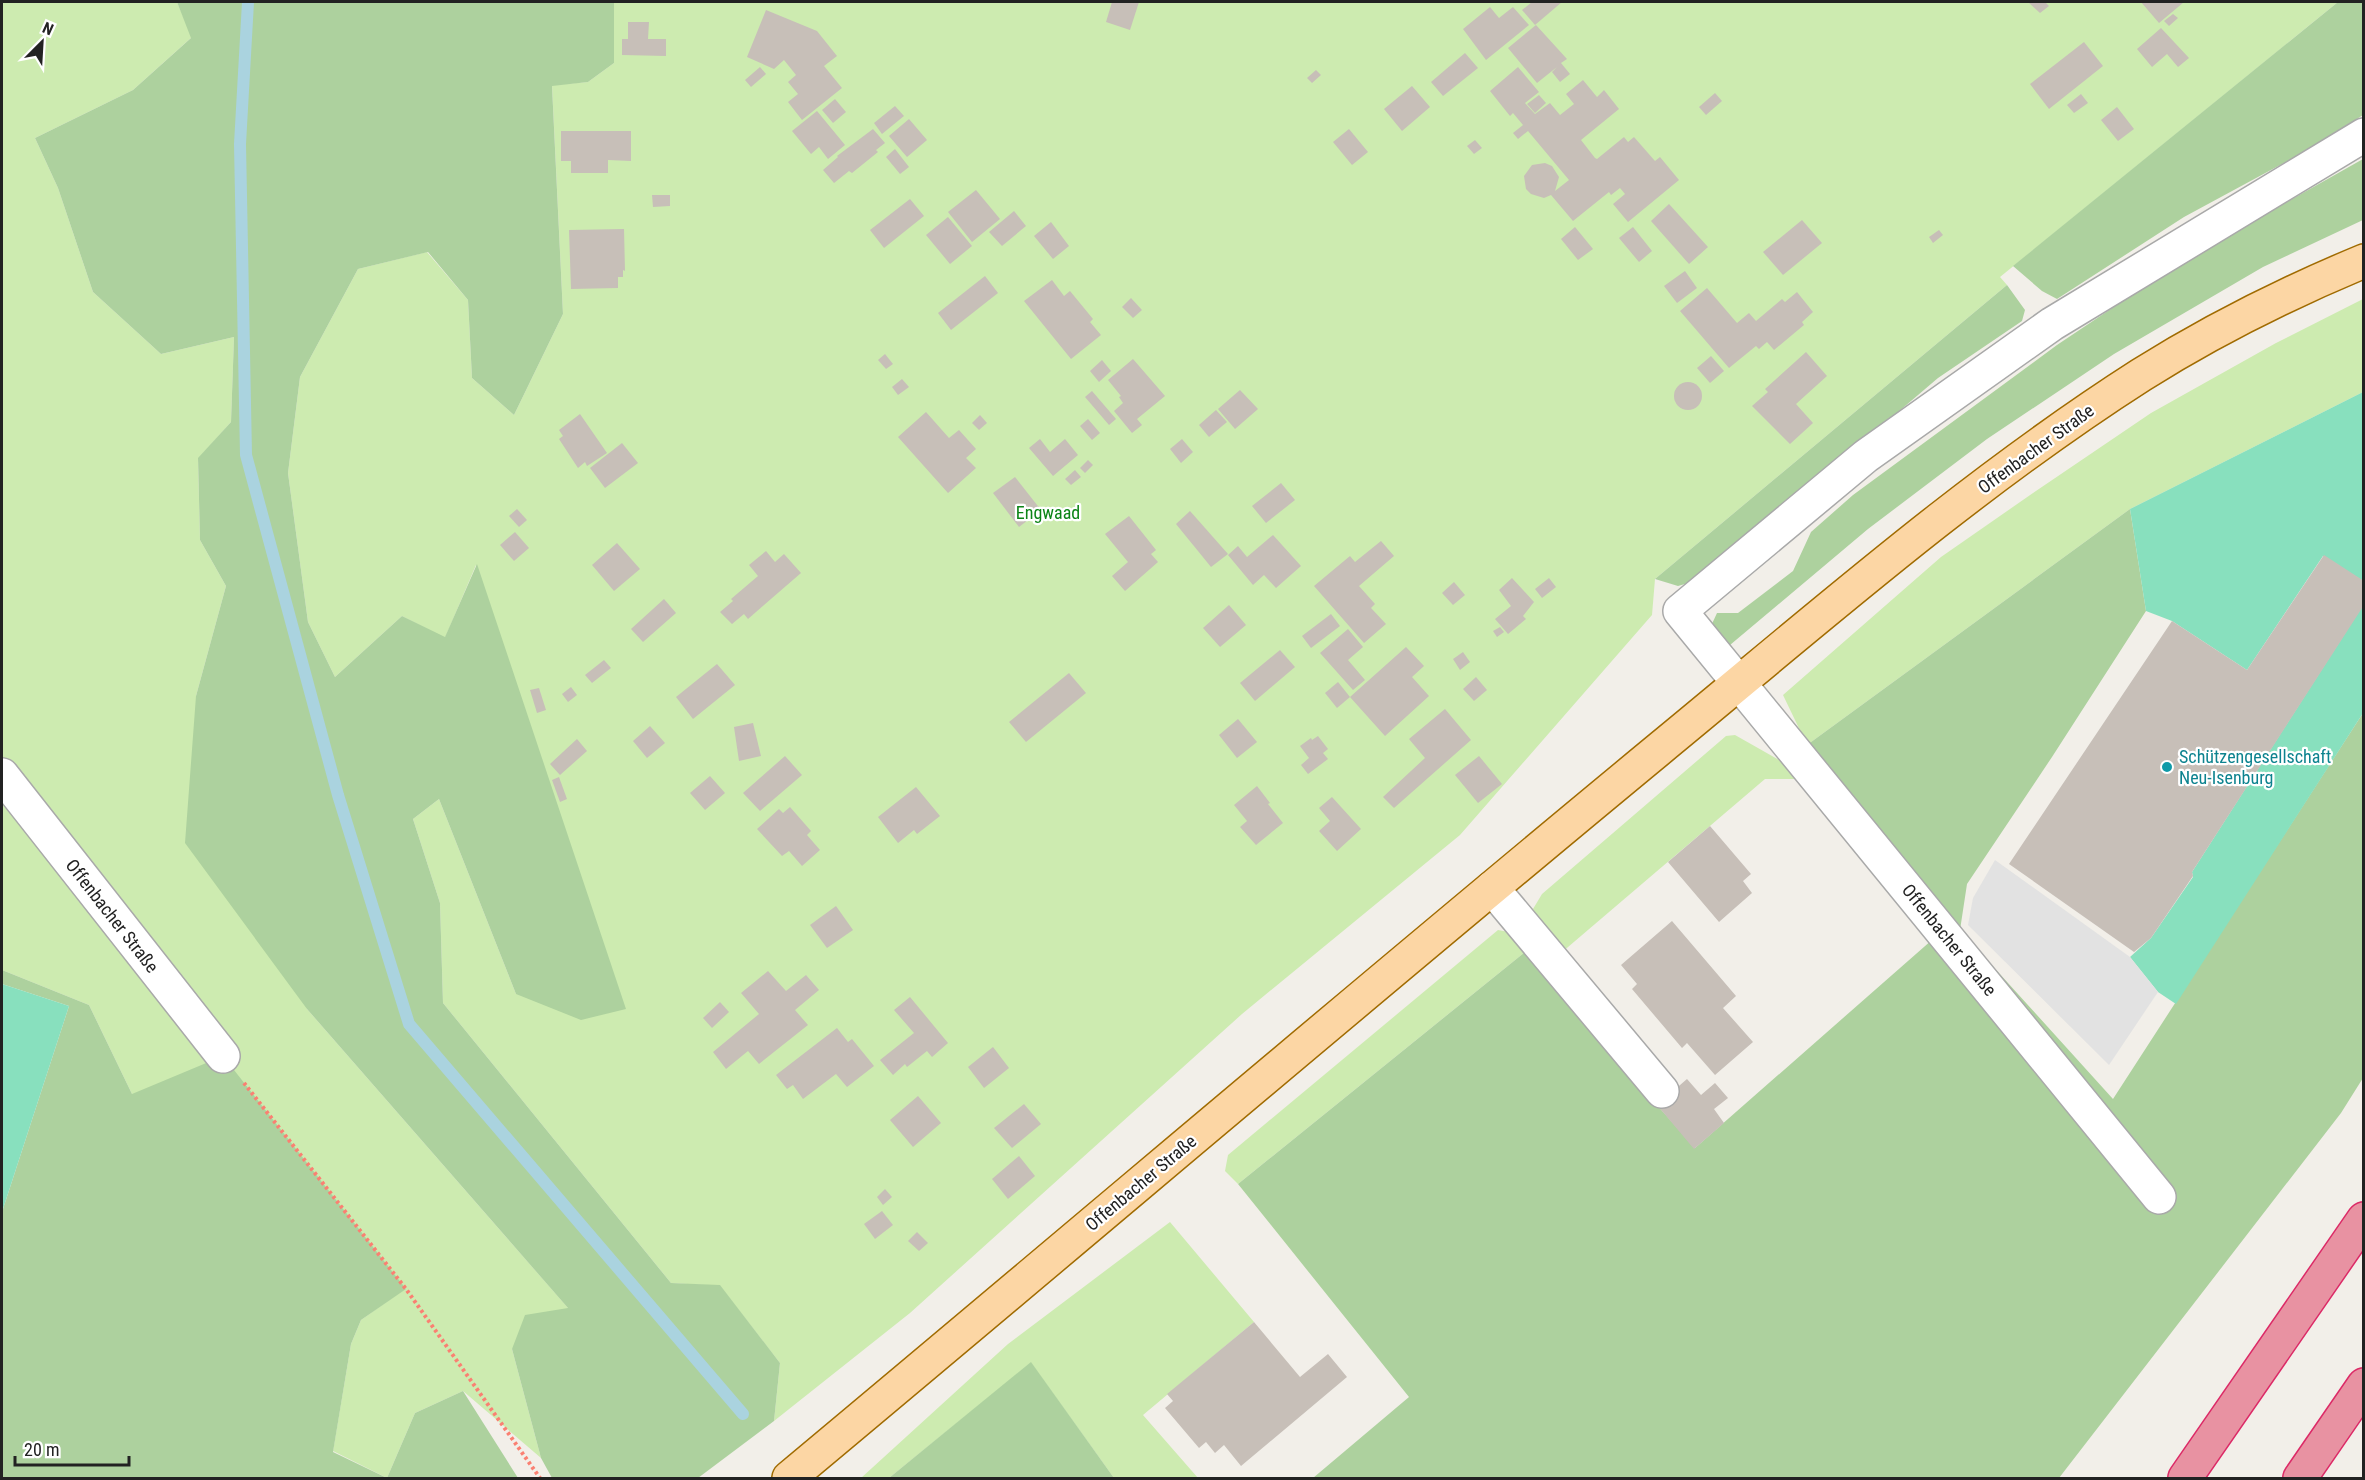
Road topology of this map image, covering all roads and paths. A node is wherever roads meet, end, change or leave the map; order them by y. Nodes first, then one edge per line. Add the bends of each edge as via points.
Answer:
1 (2364, 135) edge
2 (2364, 261) edge
3 (1740, 683) junction
4 (2, 775) edge
5 (1492, 888) junction
6 (223, 1056) joint
7 (1662, 1091) dead end
8 (2159, 1197) dead end
9 (2364, 1219) edge
10 (2364, 1385) edge
11 (540, 1479) edge
12 (789, 1479) edge
13 (2185, 1479) edge
14 (2300, 1479) edge

1 - 3 lane via 2052,324 1866,456 1680,611
2 - 3 main road, Offenbacher Straße via 2225,327 2124,387 2031,450 1926,530
3 - 5 main road, Offenbacher Straße
3 - 8 lane, Offenbacher Straße
4 - 6 lane, Offenbacher Straße
5 - 7 lane
5 - 12 main road, Offenbacher Straße
6 - 11 path via 406,1289
9 - 13 highway
10 - 14 highway

